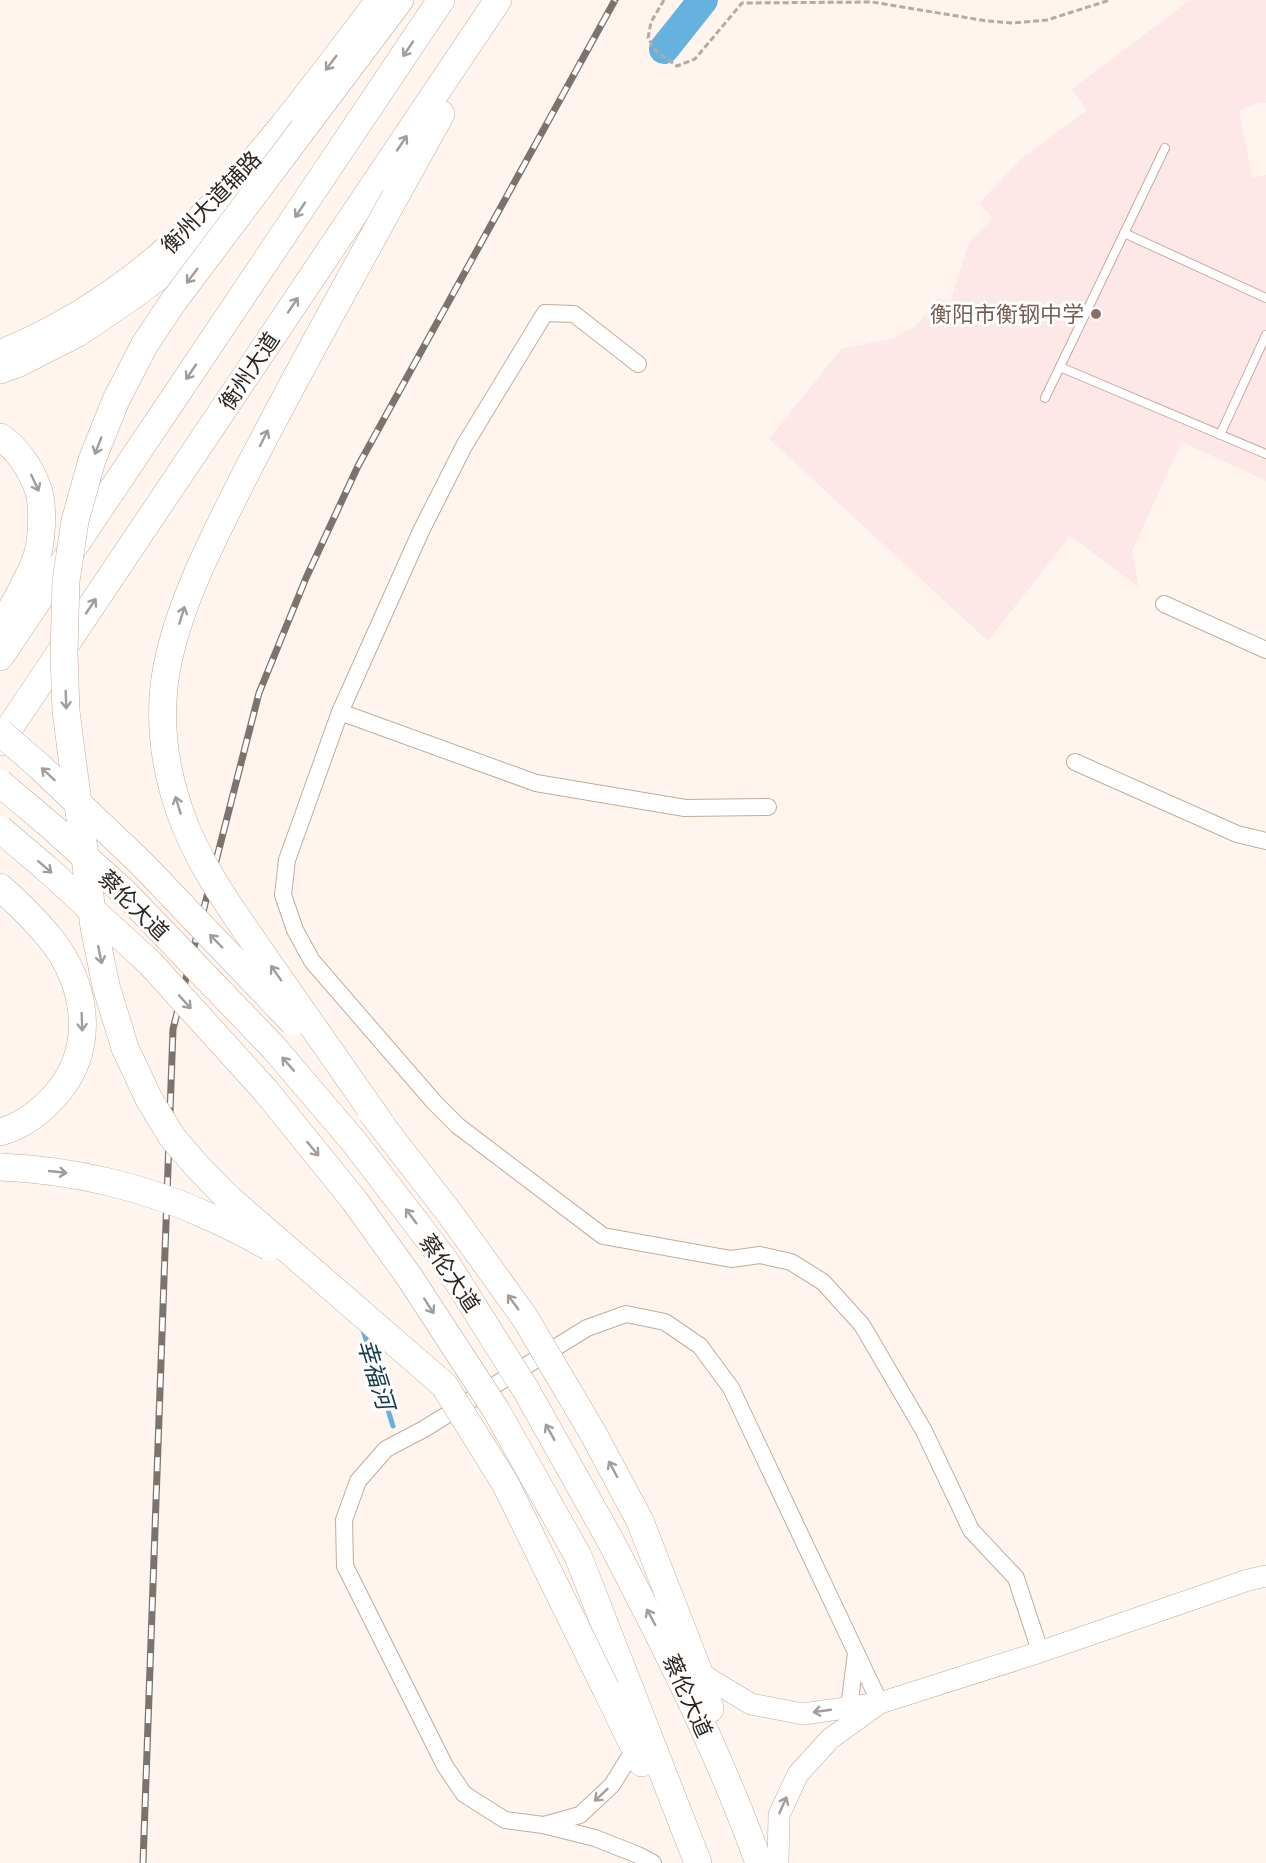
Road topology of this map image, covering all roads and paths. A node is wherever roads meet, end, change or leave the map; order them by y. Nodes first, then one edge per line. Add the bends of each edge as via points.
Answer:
1 (379, 0) edge
2 (400, 0) edge
3 (441, 0) edge
4 (498, 0) edge
5 (504, 0) edge
6 (664, 0) edge
7 (1086, 0) edge
8 (1110, 0) edge
9 (1089, 8) junction
10 (303, 129) junction
11 (1165, 148) dead end
12 (1124, 233) junction
13 (1266, 298) edge
14 (1266, 335) edge
15 (0, 353) edge
16 (638, 364) dead end
17 (1060, 367) junction
18 (0, 370) edge
19 (1045, 398) dead end
20 (1220, 435) junction
21 (0, 437) edge
22 (1266, 454) edge
23 (1164, 604) dead end
24 (0, 630) edge
25 (1266, 650) edge
26 (0, 657) edge
27 (340, 712) junction
28 (0, 732) edge
29 (0, 742) edge
30 (1075, 762) dead end
31 (0, 783) edge
32 (768, 807) dead end
33 (0, 829) edge
34 (1266, 841) edge
35 (0, 887) edge
36 (381, 1124) junction
37 (0, 1132) edge
38 (0, 1167) edge
39 (323, 1279) junction
40 (1266, 1576) edge
41 (599, 1607) junction
42 (666, 1646) junction
43 (1040, 1651) junction
44 (856, 1652) junction
45 (698, 1670) junction
46 (880, 1703) junction
47 (849, 1708) junction
48 (635, 1748) junction
49 (543, 1825) junction
50 (747, 1831) junction
51 (653, 1863) edge
52 (691, 1863) edge
53 (698, 1863) edge
54 (759, 1863) edge
55 (778, 1863) edge

1 -> 15 main road, 衡州大道辅路 via 297,108 184,235 104,299 61,326
2 - 10 highway
3 -> 26 highway
29 -> 4 highway, 衡州大道
36 -> 5 highway, bridge via 222,896 198,855 180,813 166,761 162,709 168,658 207,552 273,420
6 - 9 path via 651,22 648,38 657,52 677,66 695,59 742,3 872,2 1013,23 1047,20
7 - 9 path
8 - 9 path
10 - 18 highway, bridge via 182,259 78,333
10 -> 39 highway, bridge via 173,302 145,344 116,400 92,460 75,521 66,581 64,654 66,711 94,927 106,986 125,1048 149,1099 172,1137 195,1164 226,1196
11 - 12 lane
12 - 13 lane
12 - 17 lane
14 - 20 lane
16 - 27 street via 574,314 545,313 464,446 421,531
17 - 19 lane
17 - 20 lane
20 - 22 lane
21 -> 24 highway via 27,467 39,490 41,523 37,558
23 - 25 street
27 - 32 street via 536,783 685,808
27 - 43 street via 287,860 283,895 295,930 312,961 458,1126 603,1236 730,1259 760,1255 791,1262 823,1282 862,1325 924,1431 971,1530 1016,1578
36 -> 28 highway, bridge via 290,1018 142,864
30 - 34 street via 1237,834
42 -> 31 highway, 蔡伦大道, bridge via 526,1390 443,1258 355,1143 274,1048 126,894
33 -> 41 highway, 蔡伦大道, bridge via 150,963 264,1090 354,1200 496,1410 578,1556
35 -> 37 highway via 52,940 71,973 81,1003 83,1041 69,1078 48,1104 14,1128
45 -> 36 highway, bridge via 640,1521 594,1435 525,1318
38 -> 39 highway, bridge via 71,1174 144,1192 211,1217
39 - 48 highway, bridge via 444,1385 505,1484
40 - 43 street
41 - 48 highway
41 - 53 highway, 蔡伦大道
42 - 45 street
42 - 50 highway, 蔡伦大道
43 - 46 street
44 - 46 street
44 - 47 street
44 - 49 street via 731,1388 700,1346 665,1322 626,1314 587,1328 386,1449 358,1481 344,1520 345,1566 445,1766 464,1794 505,1820
47 -> 45 street via 803,1714 752,1704
45 - 50 highway
46 - 47 street
55 -> 46 street via 779,1815 798,1774 830,1739
48 -> 49 street via 612,1785 580,1815
48 - 52 highway
49 - 51 street via 595,1838
50 - 54 highway, 蔡伦大道

